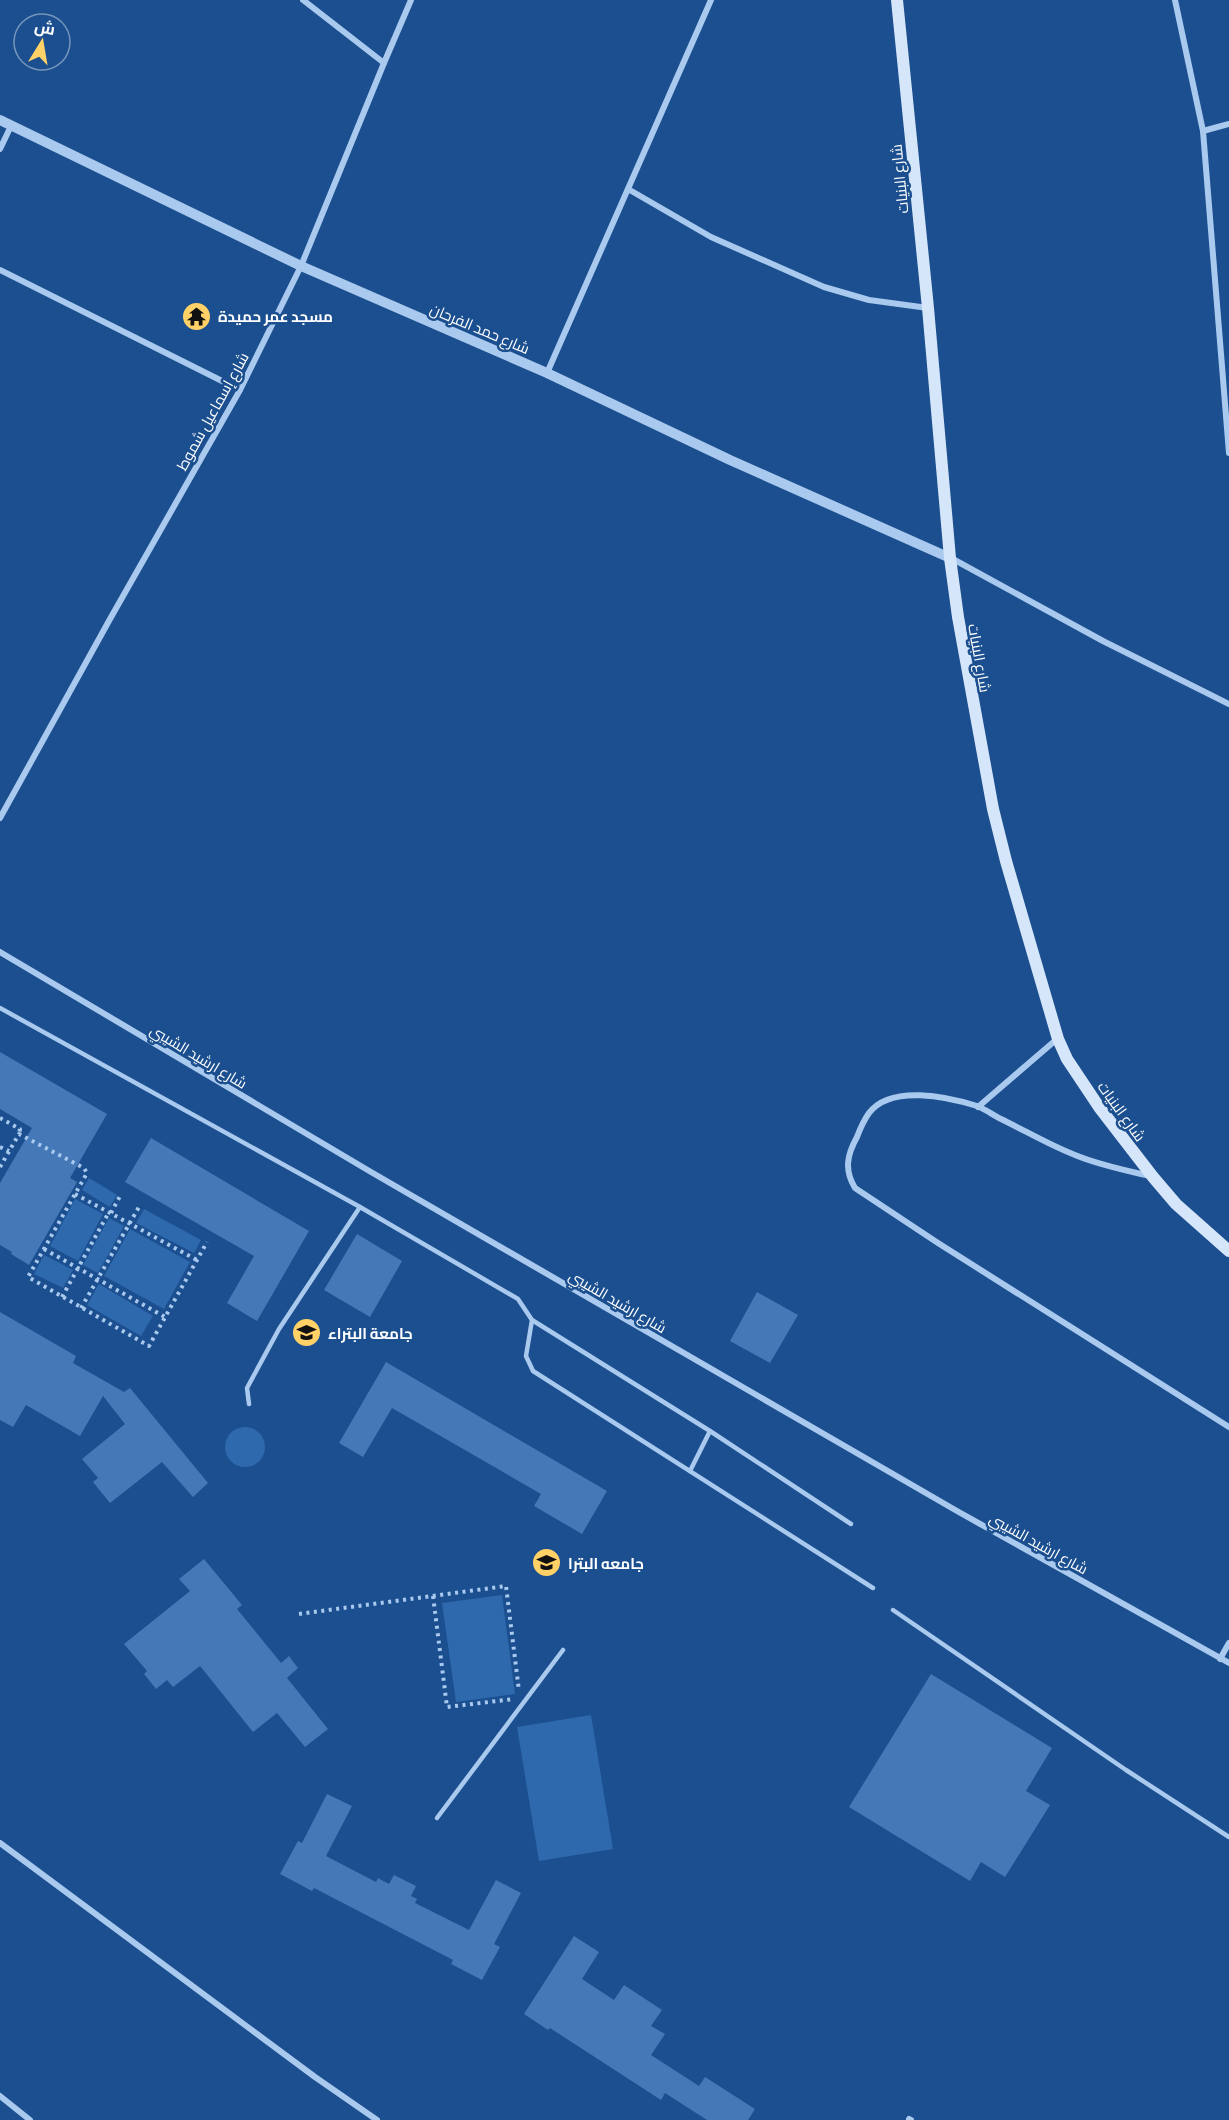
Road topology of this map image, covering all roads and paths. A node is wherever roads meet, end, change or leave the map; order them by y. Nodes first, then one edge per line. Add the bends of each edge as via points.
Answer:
1 (303, 0) edge
2 (411, 0) edge
3 (711, 0) edge
4 (897, 0) edge
5 (1175, 0) edge
6 (384, 63) junction
7 (0, 120) edge
8 (1229, 124) edge
9 (10, 126) junction
10 (1203, 131) junction
11 (0, 149) edge
12 (628, 189) junction
13 (301, 266) junction
14 (0, 270) edge
15 (928, 308) junction
16 (1229, 322) edge
17 (1220, 323) junction
18 (547, 373) junction
19 (240, 390) junction
20 (1229, 453) edge
21 (950, 558) junction
22 (1229, 705) edge
23 (0, 818) edge
24 (0, 952) edge
25 (0, 1008) edge
26 (1058, 1038) junction
27 (978, 1107) junction
28 (0, 1118) edge
29 (19, 1134) junction
30 (0, 1147) edge
31 (9, 1151) junction
32 (0, 1167) edge
33 (1153, 1177) junction
34 (75, 1194) junction
35 (120, 1196) dead end
36 (139, 1207) dead end
37 (360, 1207) junction
38 (110, 1212) junction
39 (129, 1223) junction
40 (207, 1242) dead end
41 (44, 1249) junction
42 (1229, 1251) edge
43 (197, 1260) junction
44 (78, 1268) junction
45 (98, 1279) junction
46 (62, 1296) junction
47 (81, 1308) junction
48 (165, 1317) junction
49 (532, 1320) junction
50 (249, 1404) dead end
51 (1229, 1427) edge
52 (710, 1431) junction
53 (690, 1471) junction
54 (851, 1524) dead end
55 (873, 1588) dead end
56 (433, 1596) junction
57 (892, 1610) dead end
58 (299, 1614) dead end
59 (1229, 1643) edge
60 (562, 1650) dead end
61 (1221, 1659) junction
62 (1229, 1663) edge
63 (437, 1818) dead end
64 (1229, 1837) edge
65 (0, 1843) edge
66 (0, 2096) edge
67 (30, 2120) edge
68 (377, 2120) edge

1 - 6 street
2 - 6 street, شارع إسماعيل شموط
3 - 12 street
4 - 15 main road, شارع البنيات
5 - 10 street
6 - 13 street, شارع إسماعيل شموط
7 - 9 street, شارع حمد الفرحان
8 - 10 street
9 - 11 street
9 - 13 street, شارع حمد الفرحان
10 - 17 street
12 - 15 street via 711,237 824,287 869,300
12 - 18 street
13 - 18 street, شارع حمد الفرحان
13 - 19 street, شارع إسماعيل شموط
14 - 19 street
15 - 21 main road, شارع البنيات
16 - 17 street
17 - 20 street
18 - 21 street, شارع حمد الفرحان
19 - 23 street, شارع إسماعيل شموط
21 - 22 street
21 - 26 main road, شارع البنيات via 993,809
24 - 61 street, شارع ارشيد الشيبي via 371,1172
25 - 37 lane
26 - 27 street
26 - 33 main road, شارع البنيات via 1099,1107
27 - 33 street via 1075,1155
27 - 51 street via 914,1095 894,1096 877,1105 849,1152 849,1179 855,1188 938,1243
28 - 29 path via 20,1129
29 - 31 path
29 - 34 path via 84,1168 87,1173
30 - 31 path
31 - 32 path
33 - 42 main road, شارع البنيات via 1176,1204
34 - 38 path
34 - 41 path
35 - 38 path
36 - 39 path
37 - 49 lane via 518,1299
37 - 50 lane via 279,1329 247,1388
38 - 39 path
38 - 44 path
39 - 43 path
39 - 45 path
40 - 43 path
41 - 44 path
41 - 46 path via 28,1277
43 - 48 path
44 - 45 path
44 - 46 path
45 - 47 path
45 - 48 path
46 - 47 path
47 - 48 path via 148,1346
49 - 52 lane
49 - 53 lane via 526,1356 533,1371
52 - 53 lane
52 - 54 lane
53 - 55 lane
56 - 56 path via 506,1586 520,1698 447,1707
56 - 58 path
57 - 64 lane
59 - 61 street
60 - 63 lane
61 - 62 street, شارع ارشيد الشيبي
65 - 68 street
66 - 67 street

